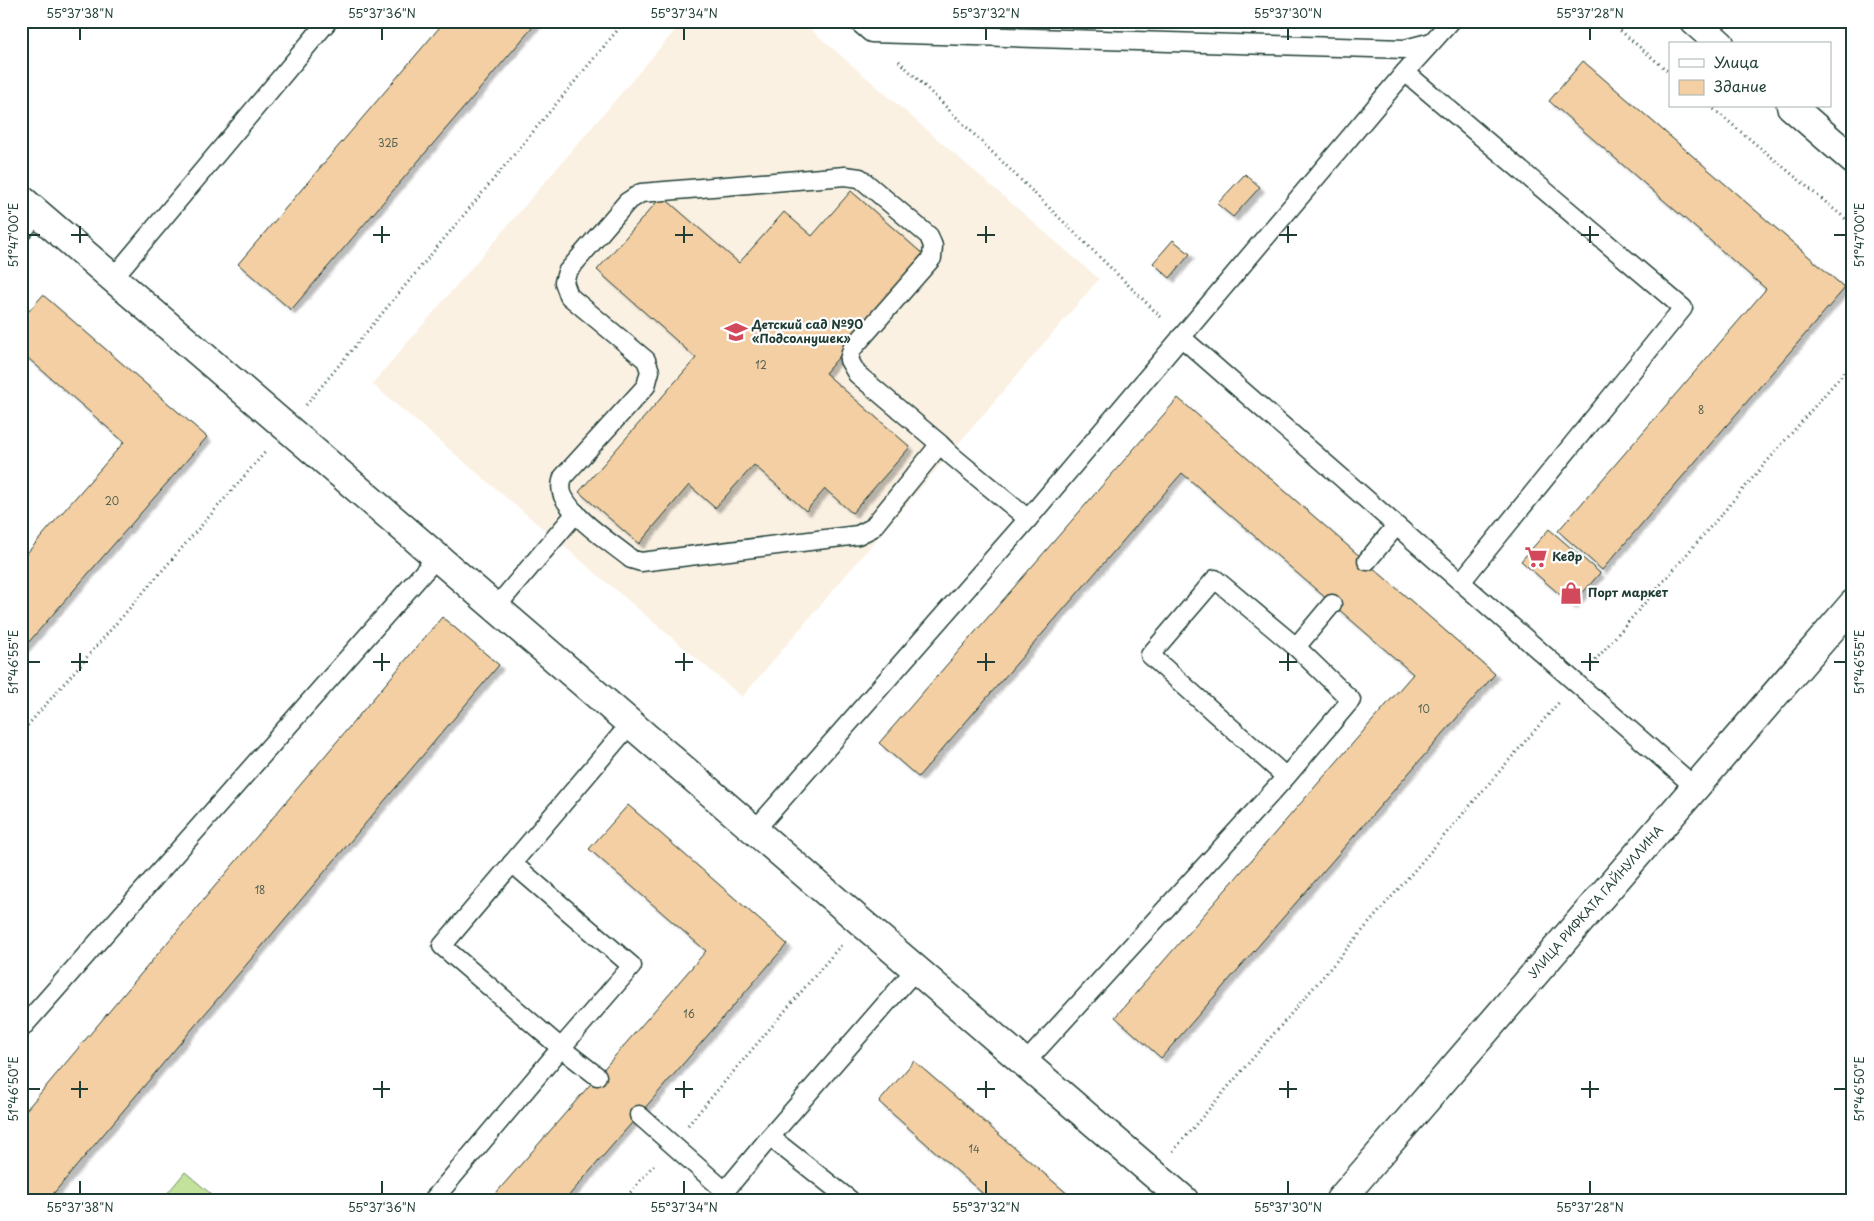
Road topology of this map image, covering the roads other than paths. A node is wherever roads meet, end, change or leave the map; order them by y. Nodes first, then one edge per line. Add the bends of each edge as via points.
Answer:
1 (328, 21) edge
2 (857, 21) edge
3 (1451, 21) edge
4 (1694, 21) edge
5 (1432, 42) junction
6 (1718, 42) edge
7 (1405, 72) junction
8 (1794, 108) edge
9 (1853, 160) edge
10 (27, 215) edge
11 (113, 278) junction
12 (1181, 337) junction
13 (940, 444) junction
14 (576, 514) junction
15 (1028, 519) junction
16 (1396, 526) junction
17 (438, 557) junction
18 (1367, 562) dead end
19 (1461, 582) junction
20 (1332, 604) dead end
21 (1853, 604) edge
22 (496, 607) junction
23 (1296, 647) junction
24 (630, 723) junction
25 (1286, 777) junction
26 (1695, 787) junction
27 (754, 830) junction
28 (512, 863) junction
29 (916, 969) junction
30 (21, 1029) edge
31 (562, 1048) junction
32 (1025, 1063) junction
33 (597, 1076) dead end
34 (639, 1115) dead end
35 (770, 1137) junction
36 (434, 1200) edge
37 (850, 1200) edge
38 (1184, 1200) edge
39 (1340, 1200) edge

1 - 11 lane
2 - 5 lane via 871,33 1405,49
3 - 5 lane
4 - 6 street
5 - 7 lane
7 - 12 lane
7 - 19 lane via 1683,308
8 - 9 street
10 - 11 street
11 - 17 street
12 - 15 lane
12 - 16 lane
13 - 14 lane via 872,528 858,535 641,562 630,559
13 - 14 lane via 857,374 849,360 852,349 932,258 934,246 922,230 860,178 845,176 641,193 627,202 568,272 564,282 568,296 646,360 650,371 646,386 563,477 560,486 563,495
13 - 15 lane
14 - 22 lane
15 - 27 lane
16 - 18 lane
16 - 19 lane
17 - 22 street
17 - 30 lane
19 - 26 lane
20 - 23 lane
21 - 26 street, УЛИЦА РИФКАТА ГАЙНУЛЛИНА
22 - 24 street
23 - 25 lane via 1351,700
23 - 25 lane via 1215,579 1150,655
24 - 27 street
24 - 28 lane
25 - 32 lane
26 - 39 street, УЛИЦА РИФКАТА ГАЙНУЛЛИНА
27 - 29 street
28 - 31 lane via 632,966
28 - 31 lane via 442,946
29 - 32 street
29 - 35 lane
31 - 33 lane
31 - 36 lane
32 - 38 street
34 - 35 lane via 725,1191
35 - 37 lane

